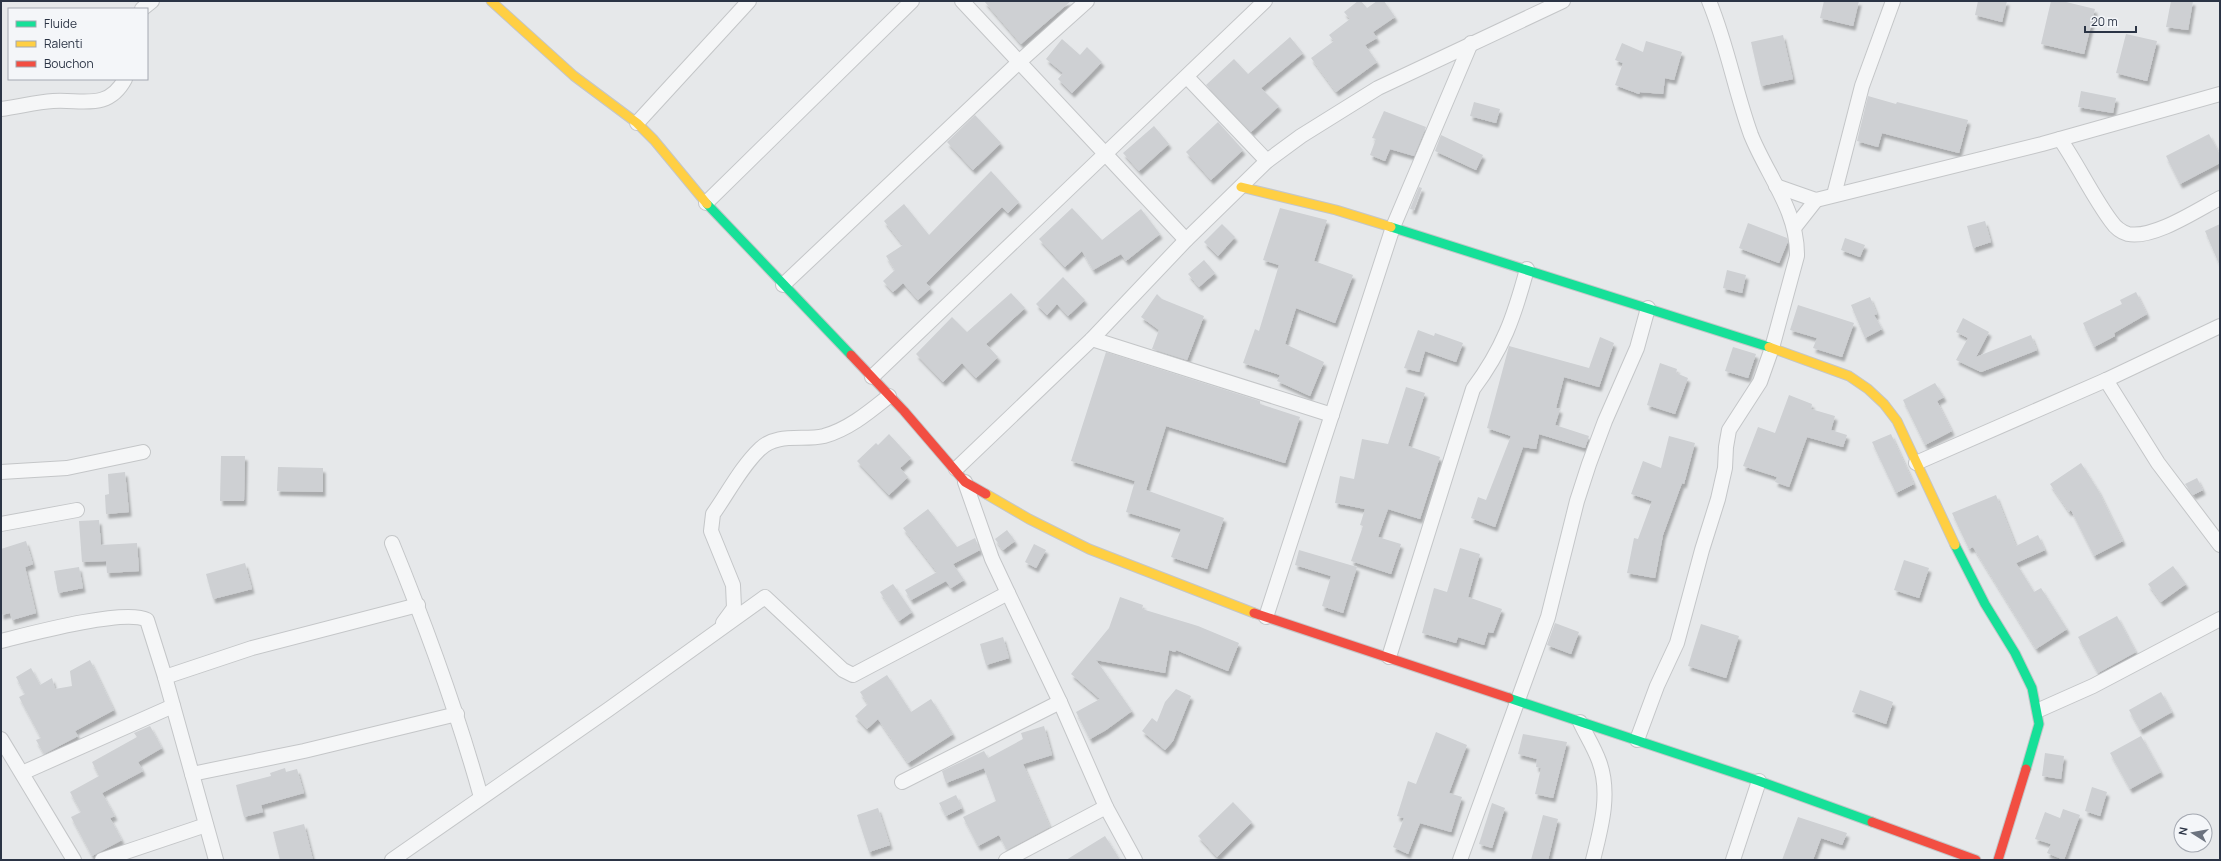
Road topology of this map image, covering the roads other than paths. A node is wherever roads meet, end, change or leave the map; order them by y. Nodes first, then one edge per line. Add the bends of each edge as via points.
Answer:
1 (152, 1) edge
2 (491, 1) edge
3 (749, 1) edge
4 (912, 1) edge
5 (962, 1) edge
6 (1088, 1) edge
7 (1265, 1) edge
8 (1564, 1) edge
9 (1709, 1) edge
10 (1893, 1) edge
11 (143, 8) edge
12 (1471, 43) junction
13 (1019, 62) junction
14 (1187, 77) junction
15 (124, 80) edge
16 (2220, 94) edge
17 (1, 109) edge
18 (637, 123) junction
19 (2060, 139) junction
20 (1106, 153) junction
21 (1267, 161) junction
22 (1776, 186) junction
23 (1241, 187) junction
24 (1834, 195) junction
25 (2220, 198) edge
26 (1816, 200) junction
27 (706, 203) junction
28 (1393, 227) junction
29 (1794, 228) junction
30 (1186, 240) junction
31 (1527, 269) junction
32 (783, 285) junction
33 (1648, 308) junction
34 (2220, 326) edge
35 (1092, 339) junction
36 (1772, 348) junction
37 (872, 377) junction
38 (2106, 380) junction
39 (889, 396) junction
40 (1332, 415) junction
41 (143, 452) dead end
42 (1916, 463) junction
43 (956, 469) junction
44 (1, 472) edge
45 (965, 482) junction
46 (77, 510) dead end
47 (1, 524) edge
48 (392, 543) dead end
49 (2220, 545) edge
50 (1008, 593) junction
51 (418, 605) junction
52 (1266, 617) junction
53 (2220, 619) edge
54 (712, 635) junction
55 (1, 641) edge
56 (1389, 657) junction
57 (165, 677) junction
58 (1516, 701) junction
59 (1060, 702) junction
60 (173, 706) junction
61 (2038, 710) junction
62 (457, 714) junction
63 (1580, 722) junction
64 (1637, 740) junction
65 (3, 747) edge
66 (22, 772) junction
67 (192, 774) junction
68 (1760, 781) junction
69 (902, 782) dead end
70 (482, 797) junction
71 (1106, 807) junction
72 (206, 825) junction
73 (74, 860) edge
74 (102, 860) edge
75 (216, 860) edge
76 (392, 860) edge
77 (1006, 860) edge
78 (1135, 860) edge
79 (1460, 860) edge
80 (1593, 860) edge
81 (1733, 860) edge
82 (1976, 860) edge
83 (1998, 860) edge

1 - 11 street
2 - 18 street via 574,76
3 - 18 street
4 - 27 street
5 - 13 street
6 - 13 street
7 - 14 street
8 - 12 street
9 - 22 street via 1719,25 1751,133
10 - 24 street via 1862,86
12 - 21 street via 1378,88 1301,136
12 - 28 street
13 - 20 street
13 - 32 street
14 - 20 street
14 - 21 street
15 - 17 street via 119,90 108,98 94,102 54,101
16 - 19 street
18 - 27 street via 675,163
19 - 24 street
19 - 25 street via 2111,221 2127,234 2153,231
20 - 30 street
20 - 37 street
21 - 23 street
22 - 26 street
22 - 29 street
23 - 28 street
23 - 30 street
24 - 26 street
26 - 29 street
27 - 32 street
28 - 31 street
28 - 40 street
29 - 36 street via 1797,256
30 - 35 street
31 - 33 street
31 - 56 street via 1516,311 1503,342 1490,367 1473,389
32 - 37 street
33 - 36 street
33 - 58 street via 1637,348 1589,464 1577,501 1548,617
34 - 38 street
35 - 40 street
35 - 43 street
36 - 42 street via 1849,376 1868,389 1897,421
36 - 64 street via 1760,382 1729,430 1725,468 1718,499 1677,643 1657,686
37 - 39 street
38 - 42 street
38 - 49 street via 2158,463
39 - 43 street
39 - 54 street via 845,428 823,436 774,441 760,448 713,514 711,531 733,585 734,608
40 - 52 street
41 - 44 street via 67,468
42 - 61 street via 1976,588 2025,673 2035,695
43 - 45 street
45 - 50 street via 992,559
45 - 52 street via 1029,519 1089,549
46 - 47 street
48 - 51 street
50 - 54 street via 853,675 843,670 765,597
50 - 59 street
51 - 57 street via 252,648
51 - 62 street
52 - 56 street
53 - 61 street via 2093,686
54 - 70 street
55 - 57 street via 73,625 142,617 148,620
56 - 58 street
57 - 60 street
58 - 63 street
58 - 79 street
59 - 69 street
59 - 71 street
60 - 66 street
60 - 67 street
61 - 83 street via 2039,724
62 - 67 street via 304,752
62 - 70 street
63 - 64 street
63 - 80 street via 1599,761 1605,788 1602,826
64 - 68 street
65 - 66 street
66 - 73 street
67 - 72 street
68 - 81 street
68 - 82 street
70 - 76 street
71 - 77 street
71 - 78 street
72 - 74 street
72 - 75 street

